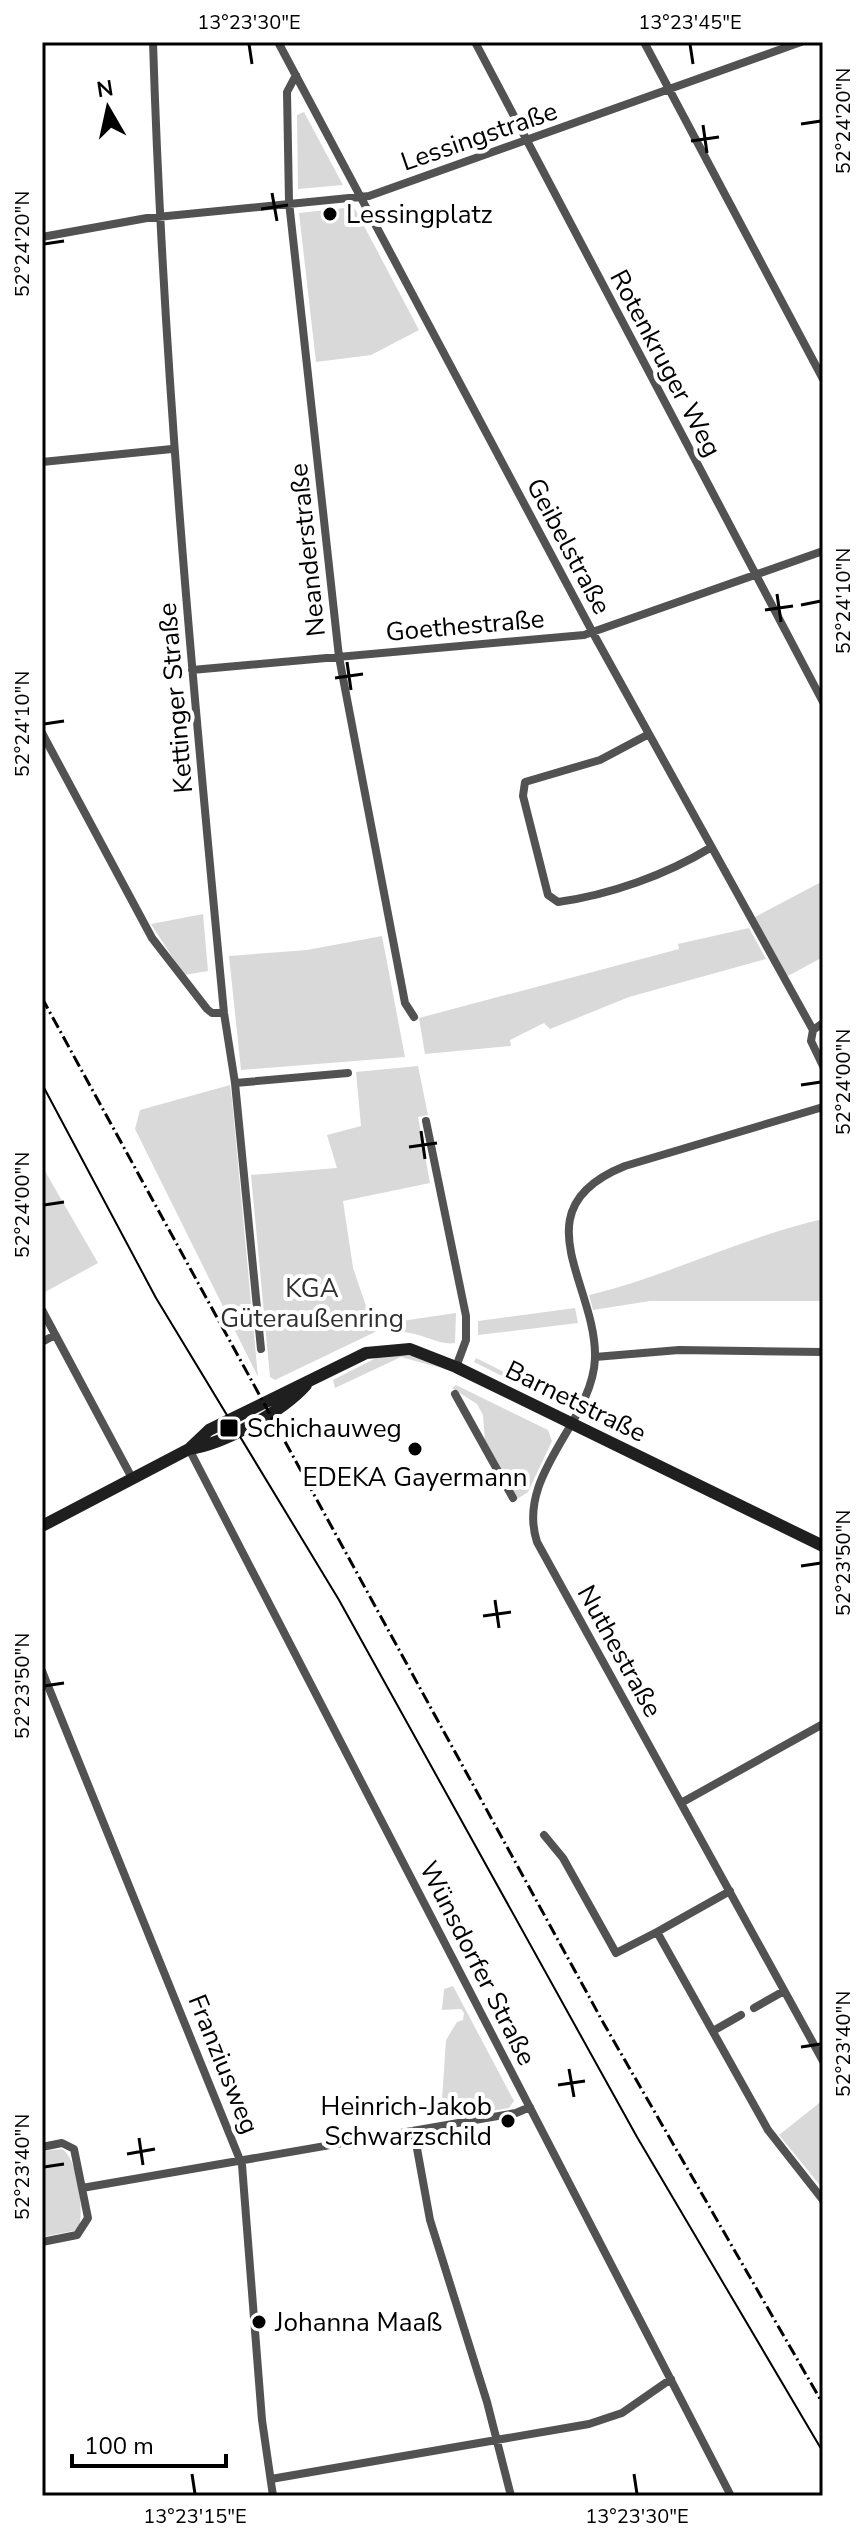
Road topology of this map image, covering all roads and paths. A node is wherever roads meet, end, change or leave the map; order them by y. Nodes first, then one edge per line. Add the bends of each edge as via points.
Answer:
1 (153, 42) edge
2 (278, 42) edge
3 (475, 42) edge
4 (644, 42) edge
5 (801, 42) edge
6 (296, 75) junction
7 (670, 90) junction
8 (526, 140) junction
9 (360, 196) junction
10 (289, 202) junction
11 (158, 217) junction
12 (42, 237) edge
13 (823, 379) edge
14 (172, 449) junction
15 (42, 462) edge
16 (823, 551) edge
17 (756, 575) junction
18 (593, 633) junction
19 (339, 657) junction
20 (192, 670) junction
21 (823, 702) edge
22 (42, 733) edge
23 (649, 734) junction
24 (710, 848) junction
25 (224, 1013) junction
26 (414, 1017) dead end
27 (823, 1023) edge
28 (813, 1030) junction
29 (823, 1066) edge
30 (348, 1073) dead end
31 (235, 1083) junction
32 (823, 1107) edge
33 (426, 1121) dead end
34 (42, 1310) edge
35 (55, 1335) junction
36 (42, 1342) edge
37 (261, 1349) dead end
38 (823, 1352) edge
39 (595, 1357) junction
40 (456, 1367) junction
41 (455, 1394) dead end
42 (570, 1423) junction
43 (189, 1449) junction
44 (132, 1478) junction
45 (513, 1498) dead end
46 (42, 1526) edge
47 (823, 1546) edge
48 (42, 1671) edge
49 (823, 1724) edge
50 (681, 1803) junction
51 (544, 1835) dead end
52 (730, 1891) junction
53 (657, 1932) junction
54 (784, 1991) junction
55 (754, 2008) dead end
56 (741, 2015) dead end
57 (713, 2031) junction
58 (822, 2058) edge
59 (530, 2107) junction
60 (414, 2132) junction
61 (42, 2147) edge
62 (240, 2160) junction
63 (82, 2188) junction
64 (823, 2200) edge
65 (42, 2242) edge
66 (671, 2379) junction
67 (496, 2442) junction
68 (271, 2479) junction
69 (273, 2496) edge
70 (511, 2496) edge
71 (731, 2496) edge

1 - 11 street, Kettinger Straße
2 - 6 street, Geibelstraße
3 - 8 street, Rotenkruger Weg
4 - 7 street
5 - 7 street, Lessingstraße
6 - 9 street, Geibelstraße
6 - 10 street, Neanderstraße via 287,92
7 - 8 street, Lessingstraße
7 - 13 street
8 - 9 street, Lessingstraße
8 - 17 street, Rotenkruger Weg
9 - 10 street, Lessingstraße
9 - 18 street, Geibelstraße
10 - 11 street, Lessingstraße
10 - 19 street, Neanderstraße
11 - 12 street, Lessingstraße
11 - 14 street, Kettinger Straße
14 - 15 street
14 - 20 street, Kettinger Straße
16 - 17 street, Goethestraße
17 - 18 street, Goethestraße
17 - 21 street, Rotenkruger Weg
18 - 19 street, Goethestraße
18 - 23 street, Geibelstraße
19 - 20 street, Goethestraße
19 - 26 street, Neanderstraße via 405,1003
20 - 25 street, Kettinger Straße
22 - 25 street via 154,941 207,1009
23 - 24 street, Geibelstraße
23 - 24 street via 600,760 525,782 523,796 548,895 565,901 632,882
24 - 28 street, Geibelstraße
25 - 31 street, Kettinger Straße
27 - 28 street
28 - 29 street, Geibelstraße via 811,1041
30 - 31 street
31 - 37 street, Kettinger Straße
32 - 39 street via 625,1166 582,1194 571,1214 568,1237
33 - 40 street via 466,1316 466,1340
34 - 35 street
35 - 36 street
35 - 44 street
38 - 39 street via 693,1349
39 - 42 street, Nuthestraße
40 - 42 street, Barnetstraße
40 - 43 street, Barnetstraße via 421,1351 389,1348 366,1353 306,1385 281,1408 205,1447
41 - 45 street
42 - 47 street, Barnetstraße
42 - 50 street, Nuthestraße via 541,1481 532,1526
43 - 44 street
43 - 59 street, Wünsdorfer Straße
44 - 46 street
48 - 62 street, Franziusweg
49 - 50 street
50 - 52 street, Nuthestraße
51 - 53 street via 563,1858 616,1953
52 - 53 street
52 - 54 street, Nuthestraße
53 - 57 street
54 - 55 street
54 - 58 street, Nuthestraße
56 - 57 street
57 - 64 street via 768,2130
59 - 60 street
59 - 66 street, Wünsdorfer Straße
60 - 62 street
60 - 67 street via 430,2220
61 - 63 street via 62,2143 74,2149
62 - 63 street
62 - 68 street, Franziusweg
63 - 65 street via 88,2218 82,2231
66 - 67 street via 633,2407 605,2419
66 - 71 street, Wünsdorfer Straße
67 - 68 street
67 - 70 street
68 - 69 street, Franziusweg

